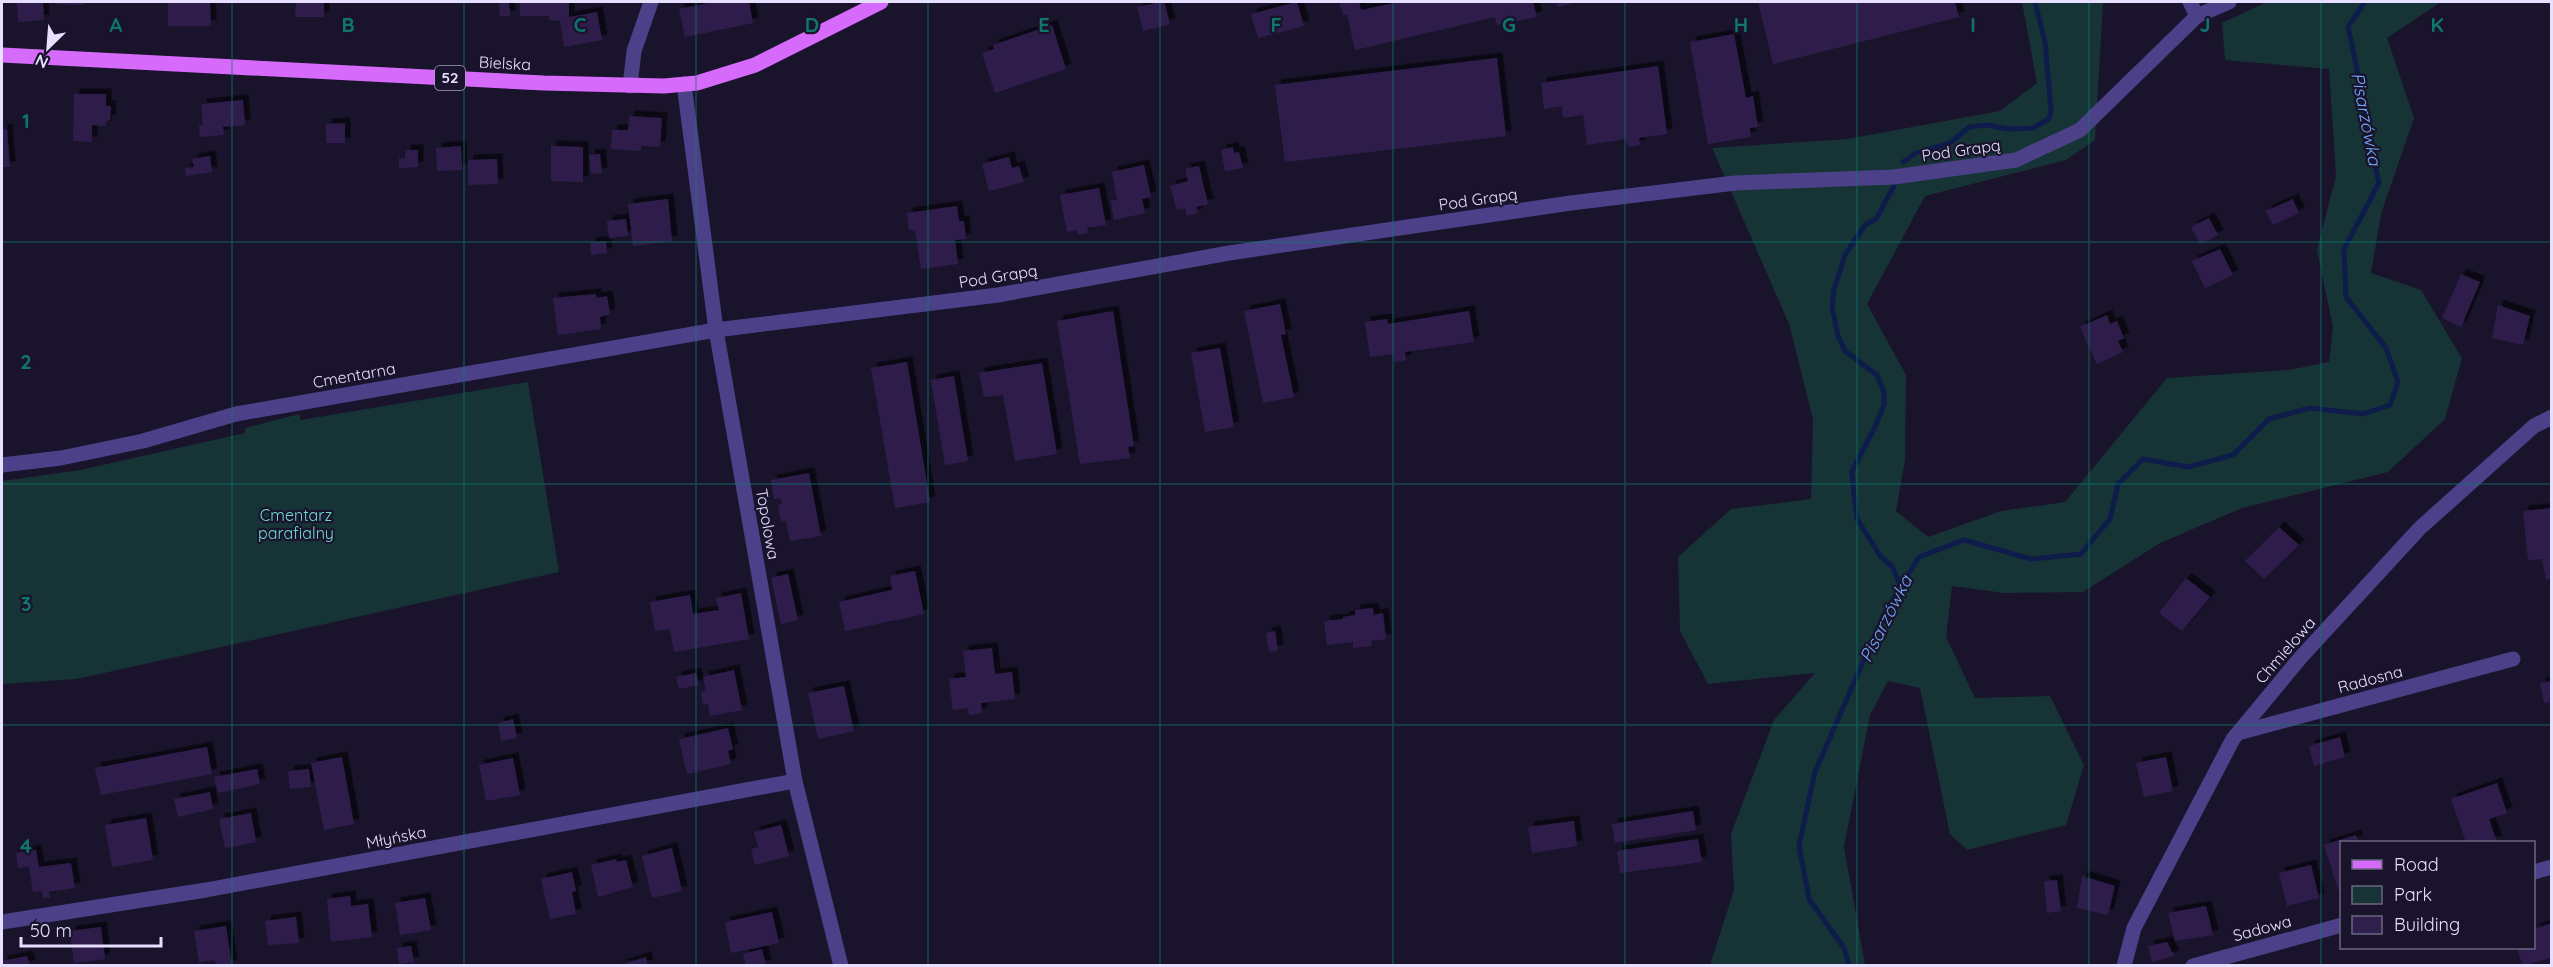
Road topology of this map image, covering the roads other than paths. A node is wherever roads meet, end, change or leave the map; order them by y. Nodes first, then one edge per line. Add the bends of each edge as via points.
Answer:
1 (651, 2) edge
2 (881, 2) edge
3 (2190, 2) edge
4 (2229, 2) edge
5 (2197, 16) junction
6 (2, 55) edge
7 (684, 84) junction
8 (630, 86) junction
9 (716, 330) junction
10 (2552, 417) edge
11 (2, 465) edge
12 (2512, 659) dead end
13 (2238, 733) junction
14 (795, 781) junction
15 (2552, 867) edge
16 (2535, 872) edge
17 (2, 922) edge
18 (2340, 926) edge
19 (841, 966) edge
20 (2124, 966) edge
21 (2193, 966) edge

1 - 8 street via 634,51
2 - 7 main road, Bielska / 52 via 755,65 711,80
3 - 5 street
4 - 5 street
5 - 9 street, Pod Grapą via 2080,130 2016,160 1894,177 1735,183 1571,203 1229,253 998,295
6 - 8 main road, Bielska / 52
7 - 8 main road, Bielska / 52
7 - 9 street, Topolowa
9 - 11 street, Cmentarna via 236,414 143,441
9 - 14 street, Topolowa
10 - 13 street, Chmielowa via 2534,426 2420,528 2301,657
12 - 13 street, Radosna
13 - 20 street, Chmielowa via 2134,928
14 - 17 street, Młyńska via 206,890
14 - 19 street, Topolowa
15 - 16 street
18 - 21 street, Sadowa

